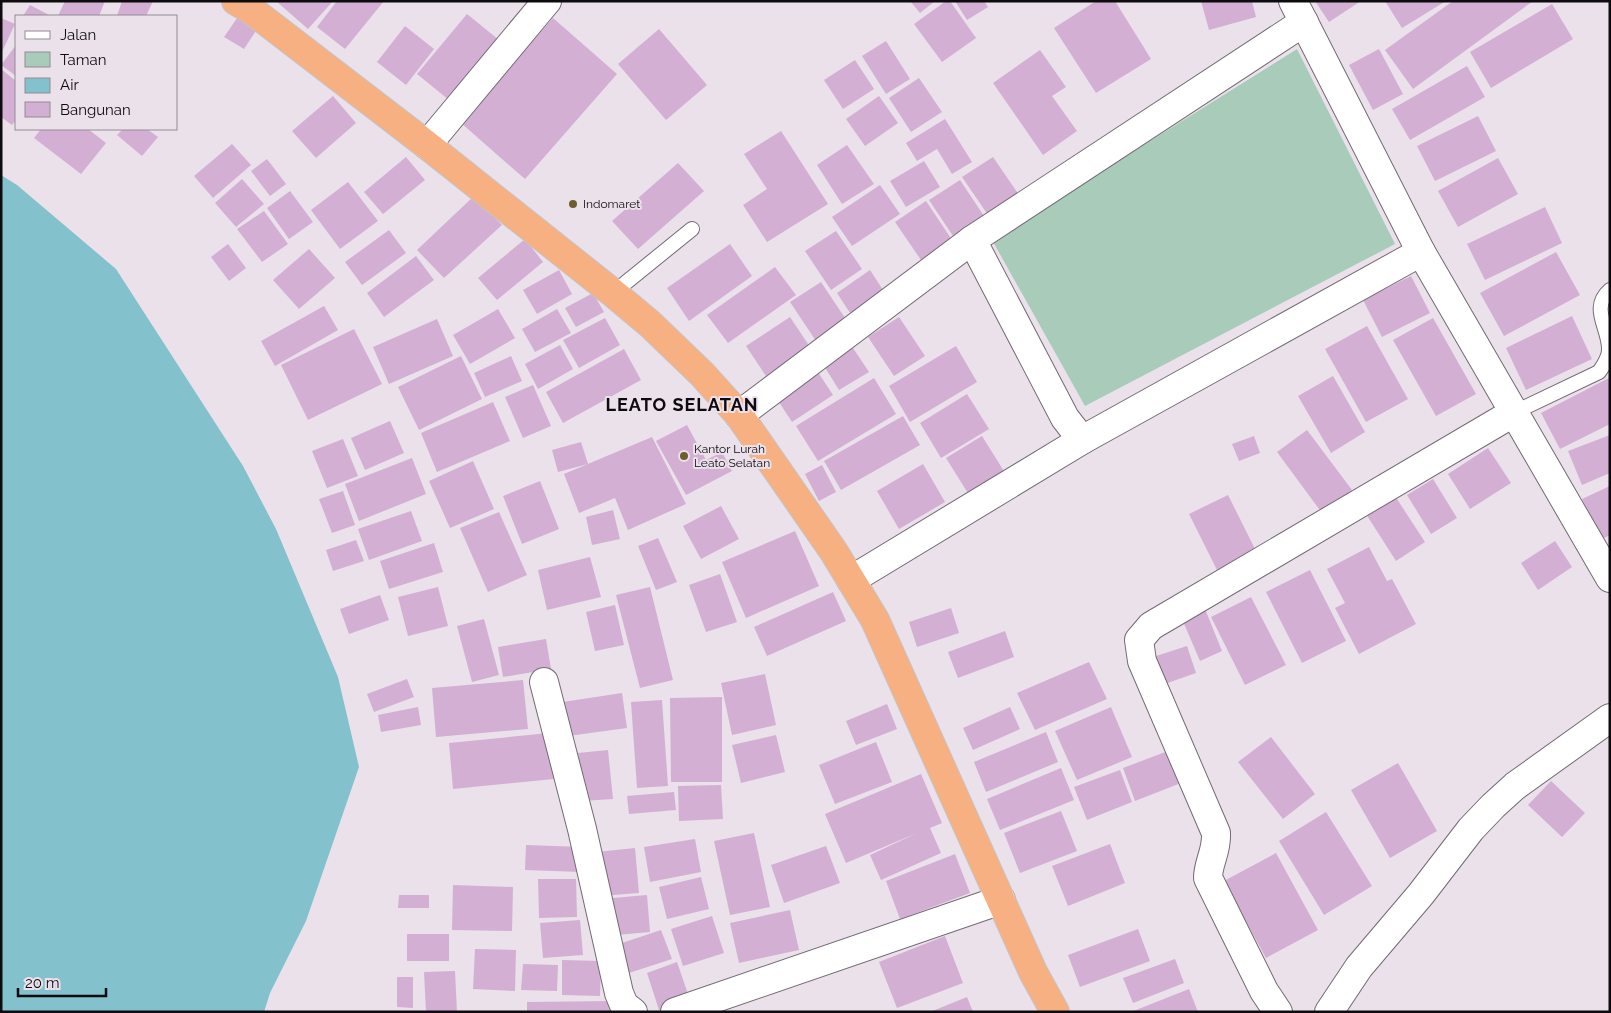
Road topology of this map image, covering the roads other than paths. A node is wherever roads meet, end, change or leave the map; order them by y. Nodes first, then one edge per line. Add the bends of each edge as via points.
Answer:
1 (236, 1) edge
2 (547, 1) edge
3 (1299, 12) edge
4 (427, 145) junction
5 (692, 229) dead end
6 (972, 240) junction
7 (1421, 252) junction
8 (1610, 290) edge
9 (613, 293) junction
10 (1513, 413) junction
11 (738, 415) junction
12 (1082, 440) junction
13 (1610, 578) edge
14 (851, 580) junction
15 (544, 682) dead end
16 (1610, 718) edge
17 (1001, 900) junction
18 (633, 1012) edge
19 (675, 1012) edge
20 (1055, 1012) edge
21 (1278, 1012) edge
22 (1329, 1012) edge

1 - 4 highway
2 - 4 street
3 - 6 street
3 - 7 street
4 - 9 highway
5 - 9 lane
6 - 11 street
6 - 12 street via 1065,418
7 - 10 street
7 - 12 street
8 - 10 lane via 1602,298 1600,308 1609,350 1599,372
9 - 11 highway via 696,368
10 - 13 street
10 - 21 street via 1151,626 1139,640 1142,661 1216,833 1208,878 1264,991
11 - 14 highway
12 - 14 street
14 - 17 highway via 876,620
15 - 18 street via 619,993
16 - 22 street via 1516,786 1487,812 1359,967
17 - 19 street
17 - 20 highway

